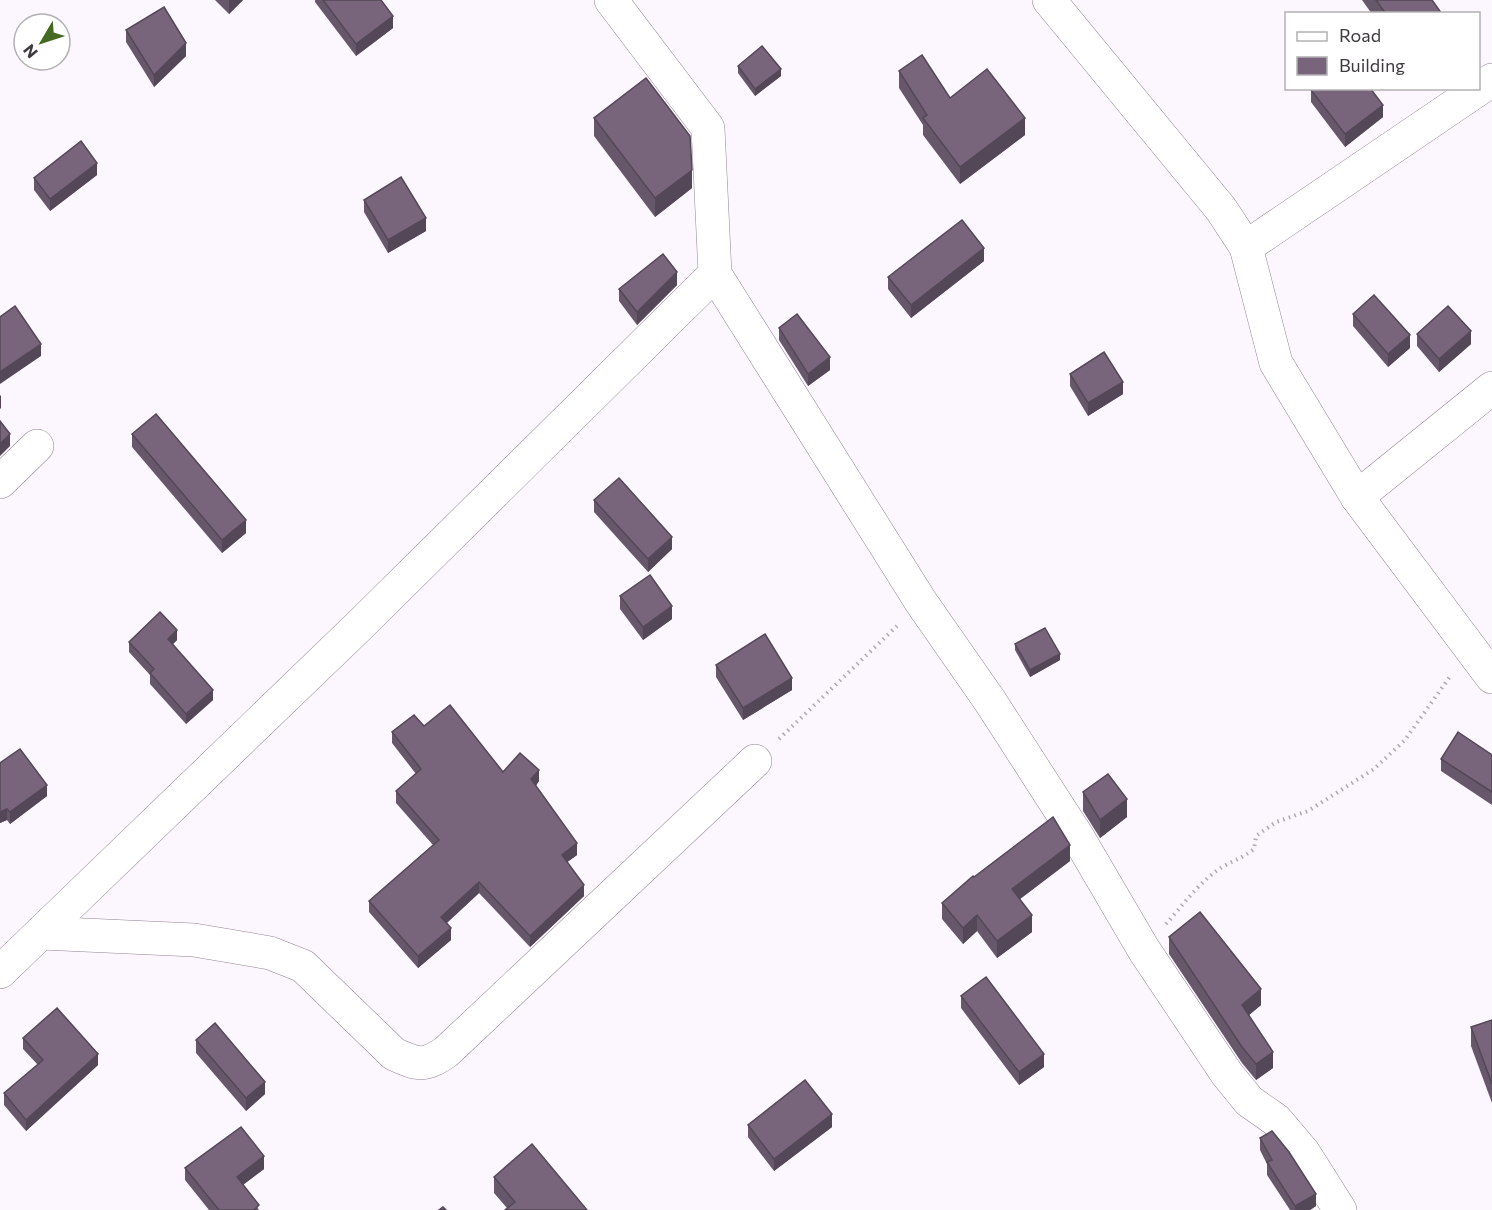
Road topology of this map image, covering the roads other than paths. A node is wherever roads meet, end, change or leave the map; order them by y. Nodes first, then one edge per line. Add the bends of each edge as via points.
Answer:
1 (611, 0) edge
2 (1049, 0) edge
3 (1488, 91) edge
4 (1246, 247) junction
5 (715, 274) junction
6 (1492, 388) edge
7 (37, 446) dead end
8 (0, 482) edge
9 (1357, 496) junction
10 (1484, 666) edge
11 (755, 761) road end
12 (41, 933) junction
13 (0, 972) edge
14 (1340, 1210) edge

1 - 5 street via 708,128
2 - 4 street via 1221,209
3 - 4 street
4 - 9 street via 1276,363
5 - 12 street
5 - 14 street via 921,602 1079,839 1144,950 1227,1074 1249,1101 1276,1120 1304,1153
6 - 9 street
7 - 8 street
9 - 10 street
11 - 12 street via 430,1063 412,1062 394,1054 303,966 270,953 194,940
12 - 13 street

